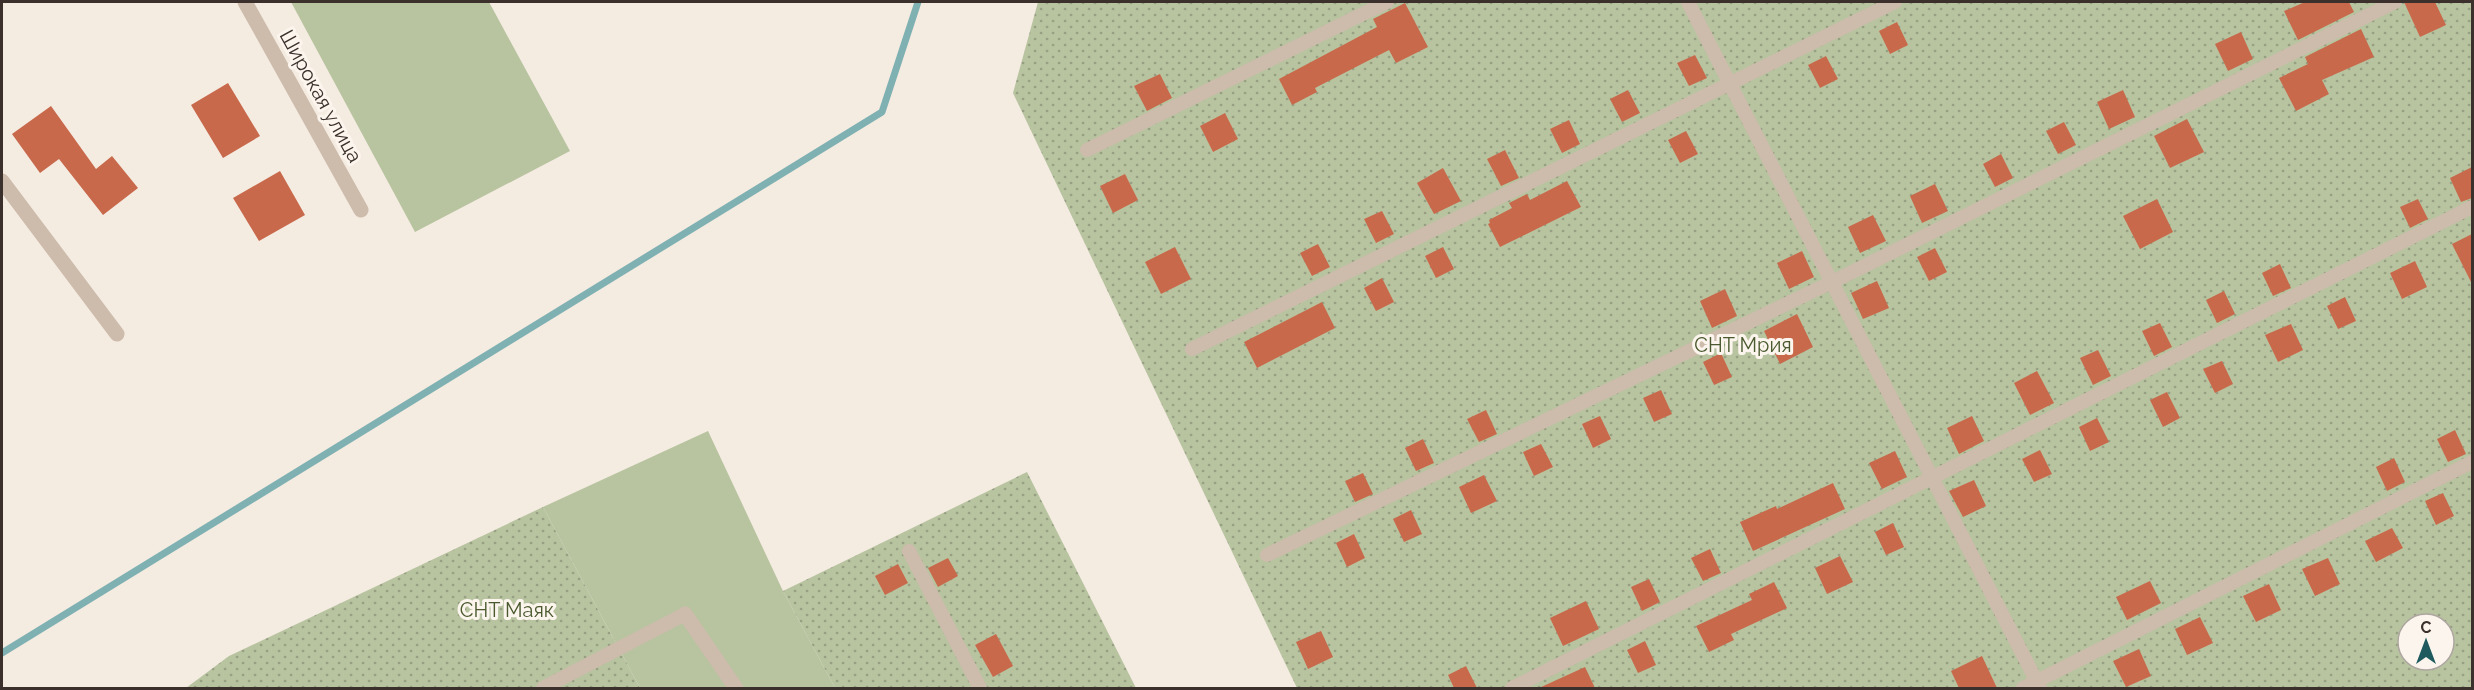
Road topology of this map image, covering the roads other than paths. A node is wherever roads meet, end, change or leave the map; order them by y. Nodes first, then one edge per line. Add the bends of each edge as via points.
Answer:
1 (245, 2) edge
2 (1388, 2) edge
3 (1688, 2) edge
4 (1895, 2) edge
5 (2395, 2) edge
6 (1730, 83) junction
7 (1087, 150) dead end
8 (2, 181) edge
9 (2472, 207) edge
10 (361, 210) dead end
11 (1832, 282) junction
12 (117, 334) dead end
13 (1192, 349) dead end
14 (2472, 462) edge
15 (1931, 477) junction
16 (909, 551) dead end
17 (1267, 555) dead end
18 (686, 614) joint
19 (2039, 685) edge
20 (543, 688) edge
21 (736, 688) edge
22 (980, 688) edge
23 (1512, 688) edge
24 (2023, 688) edge

1 - 10 street, Широкая улица
2 - 7 lane
3 - 6 lane
4 - 6 lane
5 - 11 lane
6 - 11 lane
6 - 13 lane
8 - 12 street
9 - 15 lane
11 - 15 lane
11 - 17 lane
14 - 19 lane
15 - 19 lane
15 - 23 lane
16 - 22 lane
18 - 20 lane
18 - 21 street
19 - 24 lane

